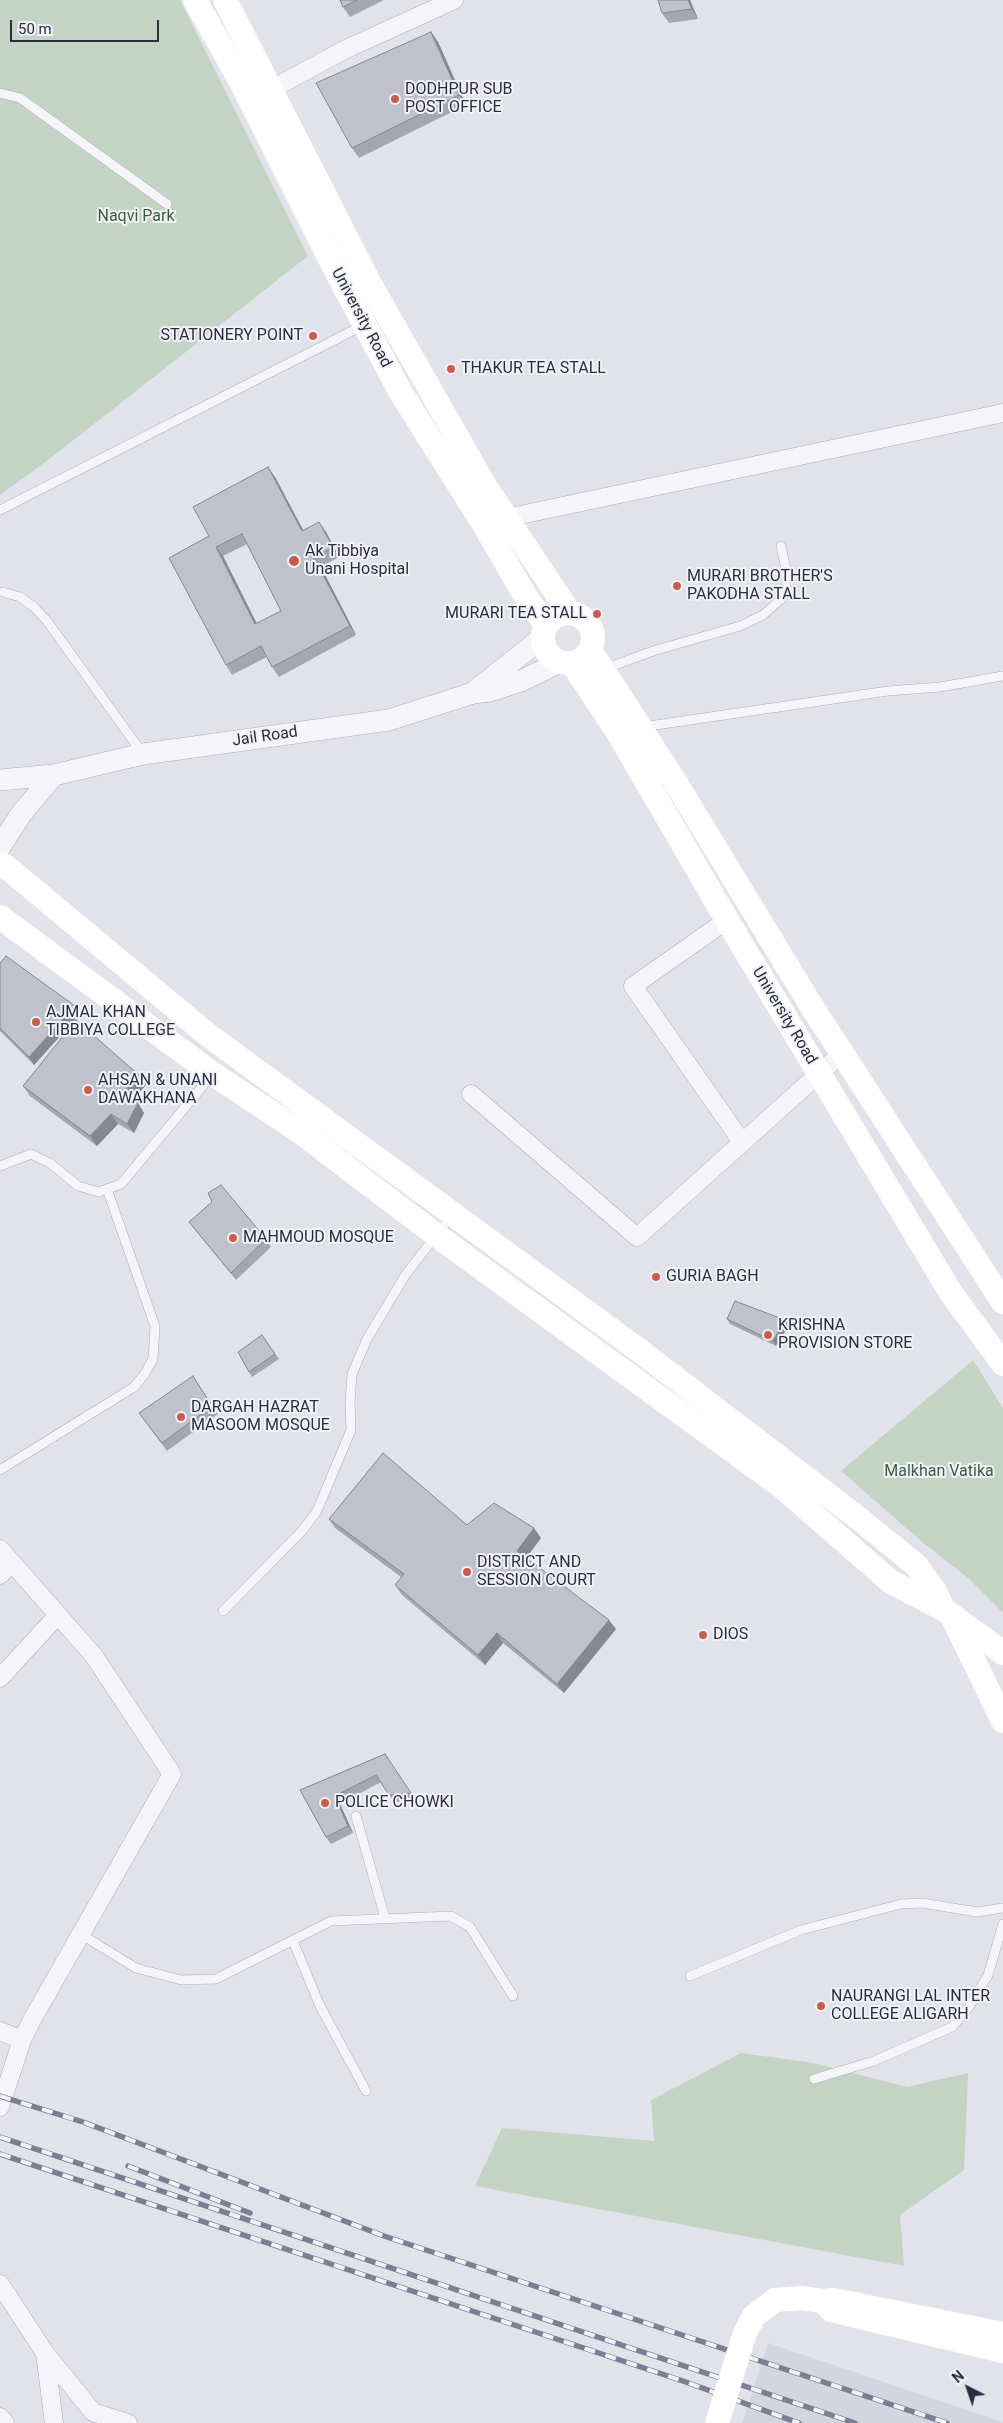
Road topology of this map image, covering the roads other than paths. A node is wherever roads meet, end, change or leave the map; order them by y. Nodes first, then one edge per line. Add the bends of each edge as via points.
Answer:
1 (195, 0) edge
2 (225, 0) edge
3 (454, 0) edge
4 (270, 90) junction
5 (1, 93) edge
6 (167, 204) dead end
7 (365, 325) junction
8 (1003, 413) edge
9 (0, 510) edge
10 (506, 518) junction
11 (781, 546) dead end
12 (3, 592) dead end
13 (569, 612) junction
14 (544, 631) junction
15 (581, 661) junction
16 (1003, 676) edge
17 (473, 693) junction
18 (640, 727) junction
19 (144, 754) junction
20 (54, 775) junction
21 (0, 780) edge
22 (1, 860) edge
23 (0, 917) edge
24 (727, 920) junction
25 (842, 1053) junction
26 (818, 1073) junction
27 (213, 1074) junction
28 (471, 1094) dead end
29 (742, 1142) junction
30 (0, 1166) edge
31 (107, 1189) junction
32 (453, 1214) junction
33 (436, 1235) junction
34 (1003, 1302) edge
35 (1003, 1364) edge
36 (0, 1470) edge
37 (0, 1548) edge
38 (6, 1569) edge
39 (224, 1611) dead end
40 (948, 1614) junction
41 (58, 1615) junction
42 (1003, 1652) edge
43 (0, 1678) edge
44 (1003, 1721) edge
45 (356, 1816) dead end
46 (1003, 1908) edge
47 (385, 1918) junction
48 (1003, 1924) edge
49 (82, 1934) junction
50 (293, 1941) junction
51 (690, 1976) dead end
52 (513, 1996) dead end
53 (0, 2031) edge
54 (22, 2040) junction
55 (814, 2079) dead end
56 (366, 2091) dead end
57 (0, 2107) edge
58 (0, 2284) edge
59 (823, 2301) junction
60 (1003, 2334) edge
61 (1003, 2351) edge
62 (44, 2353) junction
63 (0, 2417) edge
64 (5, 2423) edge
65 (54, 2423) edge
66 (128, 2423) edge
67 (716, 2423) edge

1 - 7 main road, University Road via 241,82
2 - 4 main road, University Road
3 - 4 street via 344,50
4 - 10 main road, University Road via 370,284
5 - 6 lane via 20,98
7 - 9 lane
7 - 14 main road, University Road via 401,393 480,518
8 - 10 street
10 - 13 main road, University Road
11 - 15 lane via 786,585 780,600 763,615 740,626 653,651
12 - 19 lane via 20,597 47,621
13 - 14 main road via 555,616
13 - 15 main road via 585,618 593,634
14 - 15 main road via 544,648 550,657
14 - 17 street, Jail Road
15 - 17 street, Jail Road
15 - 18 main road, University Road
15 - 24 main road, University Road via 617,732
16 - 18 lane
17 - 19 street, Jail Road via 389,720
18 - 25 main road, University Road
19 - 20 street, Jail Road
20 - 21 street, Jail Road
20 - 22 street via 21,814
22 - 32 main road via 208,1035
23 - 27 main road
24 - 26 main road, University Road
24 - 29 street via 633,986
25 - 26 street
25 - 34 main road, University Road
26 - 29 street
26 - 35 main road, University Road via 950,1293
27 - 31 lane via 121,1184
27 - 33 main road via 299,1131
28 - 29 street via 637,1237
30 - 31 lane via 31,1154 50,1163 78,1186 99,1192
31 - 36 lane via 155,1326 153,1359 134,1387
32 - 33 lane
32 - 40 main road via 640,1351 853,1514 916,1565
33 - 39 lane via 406,1274 367,1339 352,1374 351,1430 317,1511 302,1531
33 - 40 main road via 781,1486 891,1582
37 - 38 street
38 - 41 street
40 - 42 main road
40 - 44 main road
41 - 43 street
41 - 49 street via 94,1656 172,1774
45 - 47 lane
46 - 51 lane via 978,1912 922,1903 901,1904 801,1930
47 - 50 lane via 331,1921
47 - 52 lane via 451,1916 470,1927
48 - 55 lane via 988,1976 952,2027 874,2061
49 - 50 lane via 136,1968 181,1980 216,1979
49 - 54 street
50 - 56 lane via 320,2006
53 - 54 street
54 - 57 street
58 - 62 street
59 - 60 main road via 834,2300
59 - 61 main road via 831,2310
59 - 67 main road, bridge via 801,2298 775,2300 754,2316 745,2333
62 - 65 street
62 - 66 street via 93,2412
63 - 64 street

